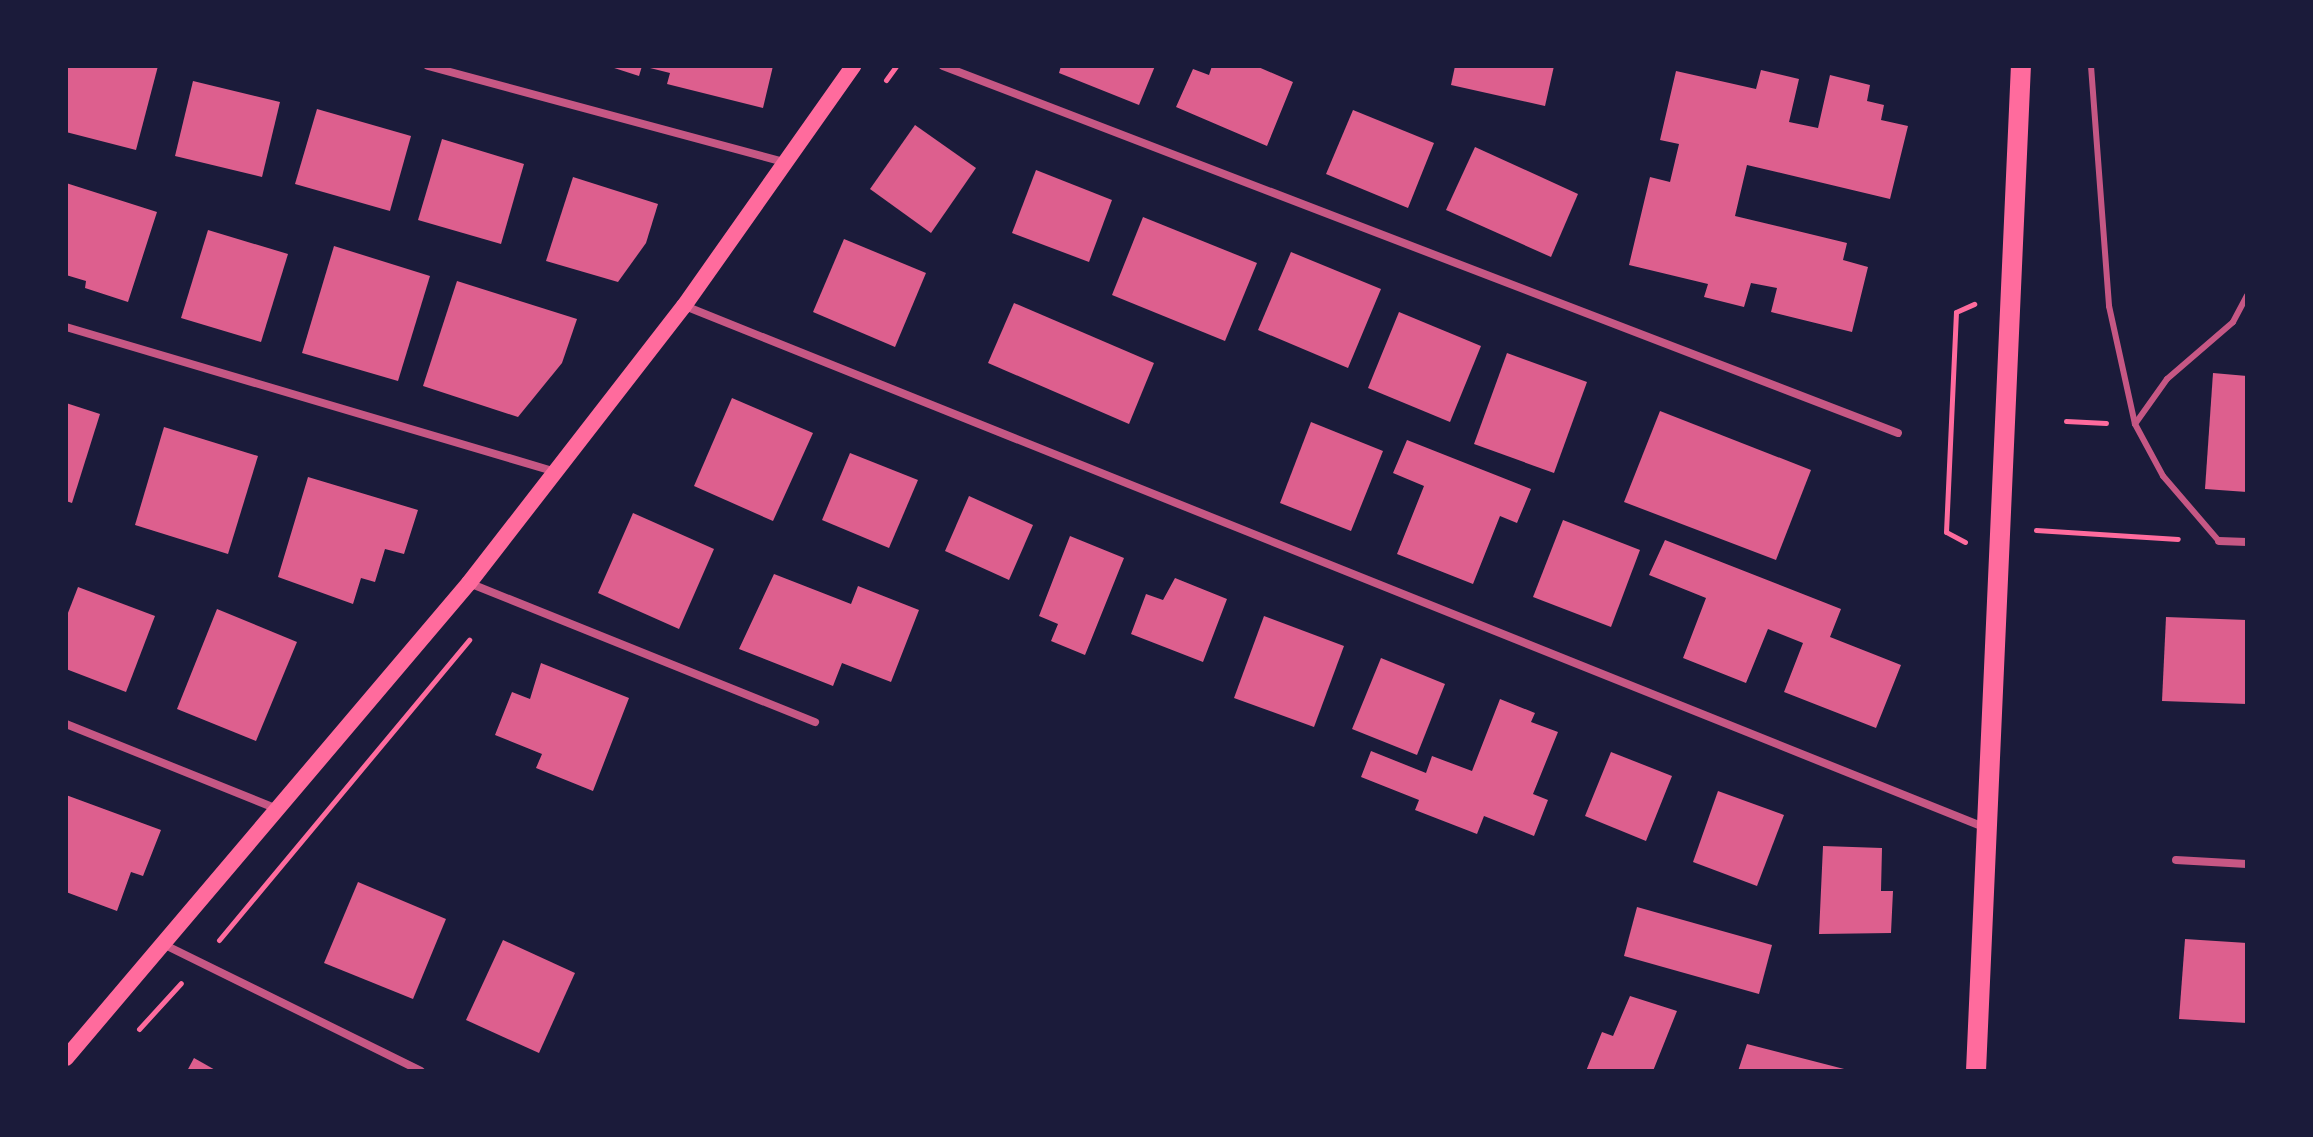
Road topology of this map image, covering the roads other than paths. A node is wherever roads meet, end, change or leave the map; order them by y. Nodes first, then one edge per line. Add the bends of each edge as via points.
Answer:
1 (428, 66) edge
2 (853, 66) edge
3 (943, 66) edge
4 (2021, 66) edge
5 (2091, 66) edge
6 (785, 162) junction
7 (2247, 296) edge
8 (684, 306) junction
9 (66, 327) edge
10 (2135, 424) junction
11 (1898, 433) dead end
12 (556, 472) junction
13 (2219, 541) joint
14 (2247, 542) edge
15 (469, 583) junction
16 (815, 722) dead end
17 (66, 724) edge
18 (278, 810) junction
19 (1987, 828) junction
20 (2176, 860) dead end
21 (2247, 864) edge
22 (165, 945) junction
23 (66, 1058) edge
24 (421, 1071) edge
25 (1976, 1071) edge

1 - 6 street
2 - 6 main road
3 - 11 street
4 - 19 main road
5 - 10 lane via 2109,306
6 - 8 main road
7 - 10 lane via 2233,322 2167,379
8 - 12 main road
8 - 19 street
9 - 12 street
10 - 13 lane via 2163,476
12 - 15 main road
13 - 14 street
15 - 16 street
15 - 18 main road
17 - 18 street
18 - 22 main road
19 - 25 main road
20 - 21 street
22 - 23 main road
22 - 24 street

